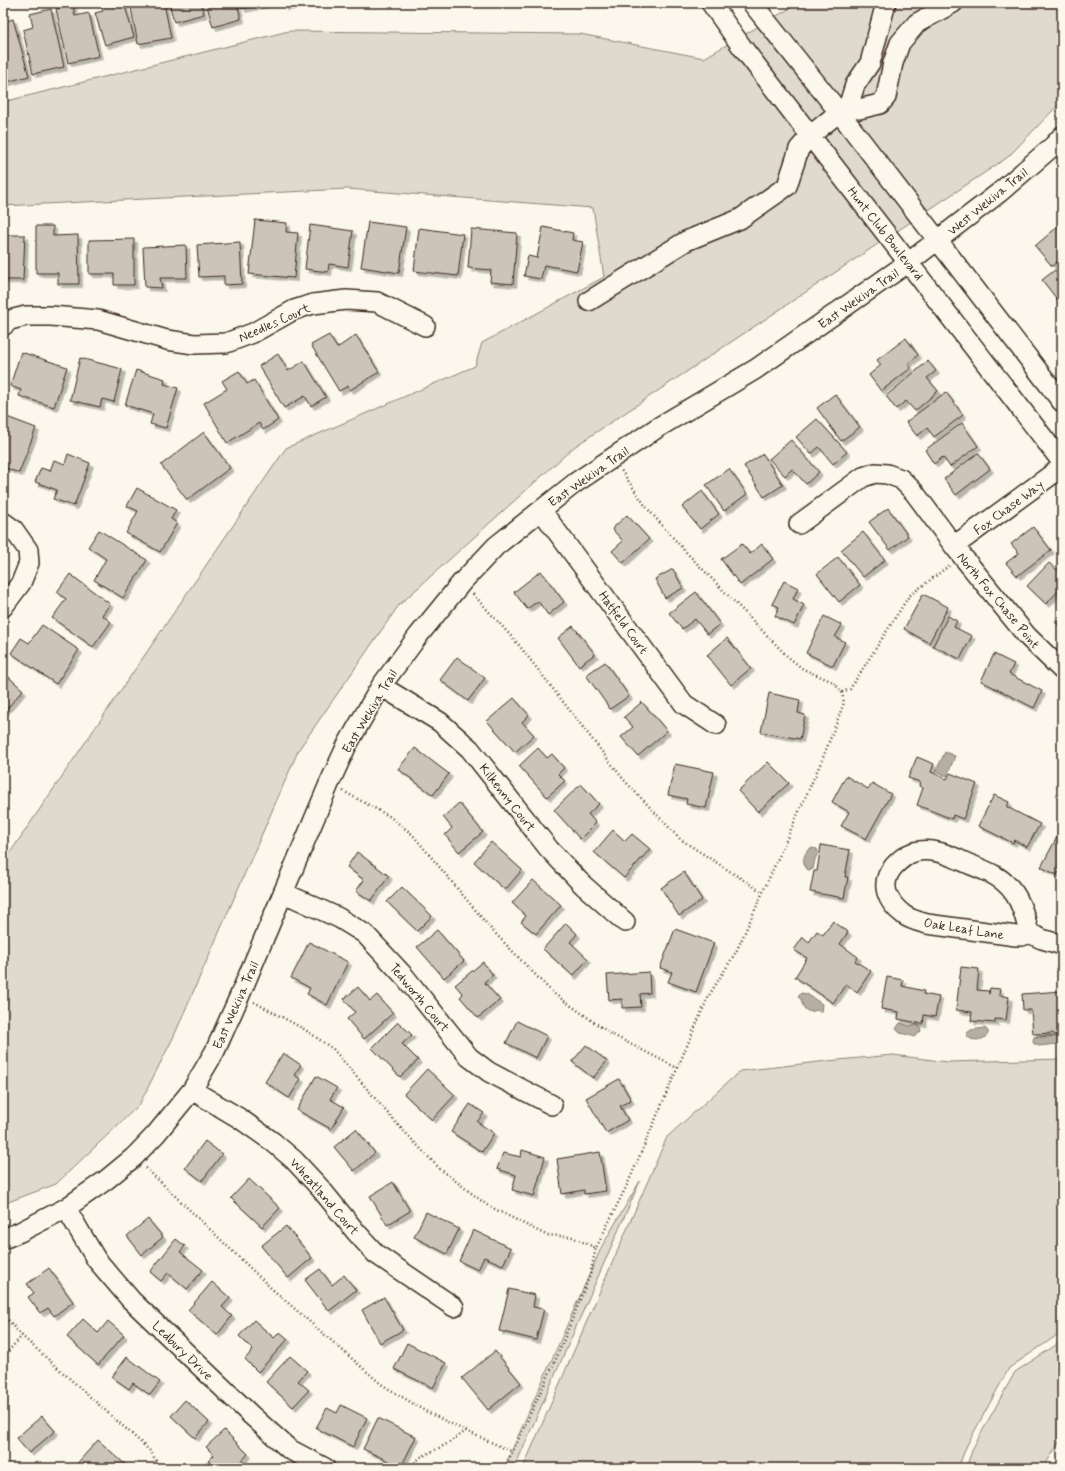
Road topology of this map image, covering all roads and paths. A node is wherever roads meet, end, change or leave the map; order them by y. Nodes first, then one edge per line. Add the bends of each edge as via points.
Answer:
1 (711, 3) edge
2 (752, 3) edge
3 (886, 3) edge
4 (953, 3) edge
5 (844, 108) junction
6 (811, 135) junction
7 (1062, 136) edge
8 (938, 240) junction
9 (910, 262) junction
10 (589, 301) dead end
11 (3, 326) edge
12 (425, 326) dead end
13 (1062, 402) edge
14 (613, 458) junction
15 (1062, 462) edge
16 (1062, 467) edge
17 (541, 510) junction
18 (3, 522) edge
19 (799, 524) dead end
20 (958, 551) junction
21 (462, 582) junction
22 (3, 607) edge
23 (1062, 670) edge
24 (380, 686) junction
25 (842, 692) junction
26 (716, 725) dead end
27 (329, 784) junction
28 (762, 892) junction
29 (284, 893) junction
30 (625, 922) dead end
31 (1029, 933) junction
32 (1062, 944) edge
33 (240, 994) junction
34 (678, 1068) junction
35 (192, 1090) junction
36 (552, 1105) dead end
37 (134, 1157) junction
38 (66, 1208) junction
39 (3, 1239) edge
40 (596, 1248) junction
41 (454, 1307) dead end
42 (3, 1314) edge
43 (22, 1336) junction
44 (3, 1357) edge
45 (466, 1431) junction
46 (513, 1452) junction
47 (160, 1468) edge
48 (325, 1468) edge
49 (409, 1468) edge
50 (505, 1468) edge

1 - 6 street, Hunt Club Boulevard
2 - 5 street
3 - 5 street via 870,63
4 - 5 street via 917,23 900,43 893,62 886,97 880,104 859,109
5 - 6 street
5 - 8 street
6 - 9 street, Hunt Club Boulevard
6 - 10 street via 800,148 787,186 740,219 686,242
7 - 8 street, West Wekiva Trail via 1000,192
8 - 9 street, West Wekiva Trail
8 - 13 street
9 - 14 street, East Wekiva Trail via 756,369 657,428
9 - 15 street, Hunt Club Boulevard
11 - 12 street, Needles Court via 10,320 26,316 98,320 167,340 194,344 226,343 253,333 294,310 313,304 346,300 377,302
14 - 17 street, East Wekiva Trail
14 - 25 path via 646,507 787,656 803,669 833,682
16 - 20 street, Fox Chase Way
17 - 21 street, East Wekiva Trail via 496,546
17 - 26 street, Hatfield Court via 684,704
18 - 22 street via 14,530 28,550 30,563 21,583
19 - 20 street, North Fox Chase Point via 862,477 875,473 887,474 901,480 914,492
20 - 23 street, North Fox Chase Point via 1027,636
20 - 25 path via 909,596 850,689
21 - 24 street, East Wekiva Trail
21 - 28 path via 518,644 624,780 680,839
24 - 27 street, East Wekiva Trail
24 - 30 street, Kilkenny Court via 440,722 470,749 548,849 583,885
25 - 28 path via 844,703 822,760
27 - 29 street, East Wekiva Trail
27 - 34 path via 389,816 412,834 491,929 553,994 611,1034
28 - 34 path via 736,952 708,997
29 - 33 street, East Wekiva Trail
29 - 36 street, Tedworth Court via 339,918 365,934 405,978 469,1057 488,1072
31 - 31 street, Oak Leaf Lane via 1016,936 927,924 905,915 889,900 886,882 889,872 904,856 914,852 952,855 989,872 1015,894
31 - 32 street, Oak Leaf Lane
33 - 35 street, East Wekiva Trail via 214,1051
33 - 40 path via 304,1029 333,1049 440,1169 487,1205 546,1235 572,1237
34 - 40 path
35 - 37 street, East Wekiva Trail
35 - 41 street, Wheatland Court via 273,1142 321,1189 376,1254
37 - 38 street, East Wekiva Trail
37 - 45 path via 271,1288 381,1384 425,1411
38 - 39 street, East Wekiva Trail
38 - 48 street, Ledbury Drive via 96,1259 131,1300 251,1416 289,1449
40 - 46 path via 590,1275 556,1359
42 - 43 path
43 - 44 path
43 - 47 path via 151,1452
45 - 46 path
45 - 49 path via 446,1445 420,1457
46 - 50 path

